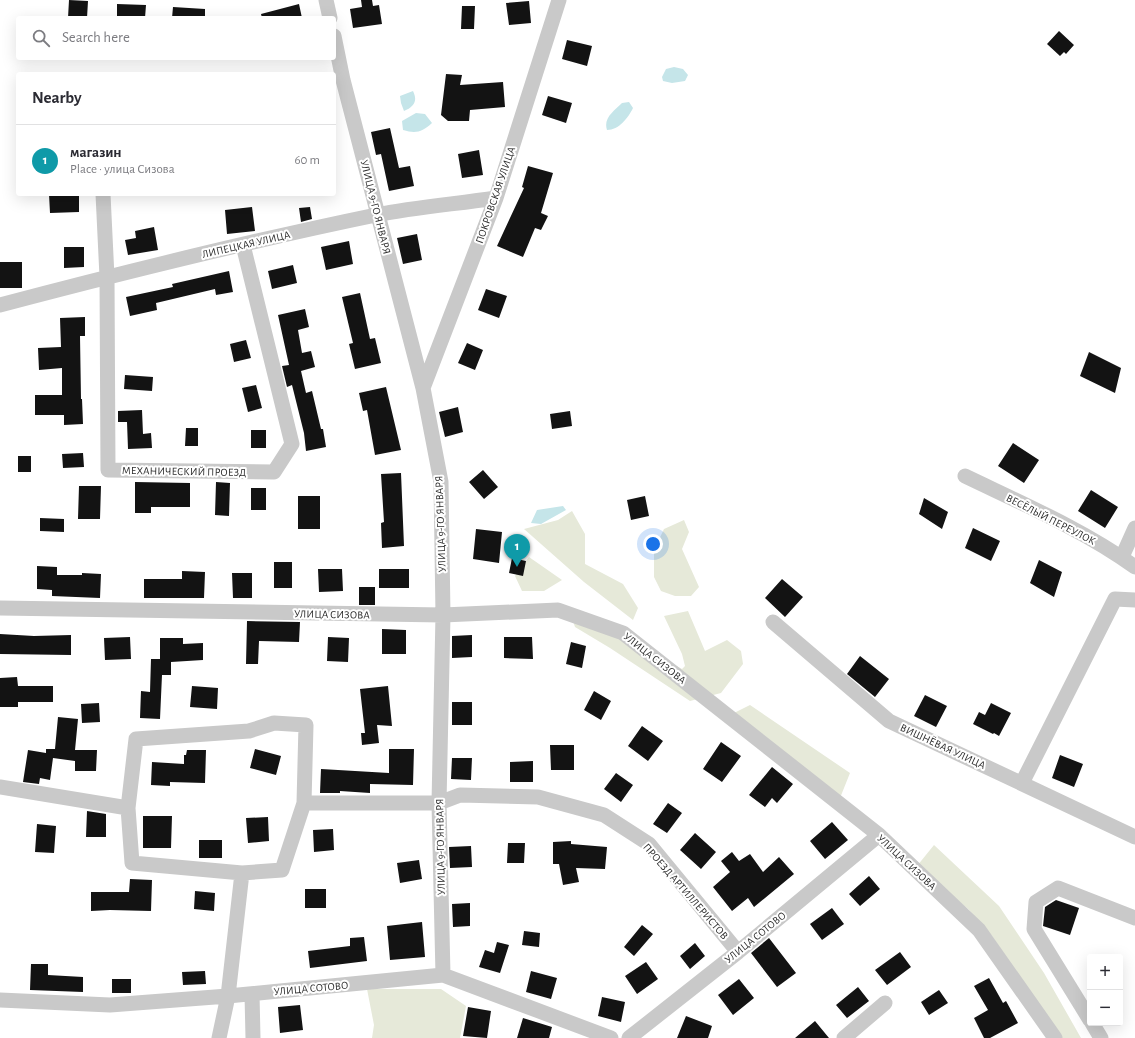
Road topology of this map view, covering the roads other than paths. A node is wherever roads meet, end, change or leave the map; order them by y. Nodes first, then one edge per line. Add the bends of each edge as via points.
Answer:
1 (326, 0) edge
2 (559, 0) edge
3 (330, 16) edge
4 (336, 46) edge
5 (103, 196) edge
6 (496, 198) junction
7 (378, 215) junction
8 (243, 245) junction
9 (107, 277) junction
10 (0, 306) edge
11 (423, 388) junction
12 (965, 476) dead end
13 (1135, 528) edge
14 (1122, 558) junction
15 (1135, 567) edge
16 (1135, 600) edge
17 (0, 608) edge
18 (443, 615) junction
19 (773, 622) dead end
20 (1022, 783) junction
21 (0, 787) edge
22 (304, 803) junction
23 (439, 803) junction
24 (128, 808) junction
25 (879, 834) junction
26 (1135, 837) edge
27 (242, 873) junction
28 (1135, 918) edge
29 (738, 952) junction
30 (442, 975) junction
31 (252, 994) junction
32 (228, 996) junction
33 (0, 1000) edge
34 (885, 1003) dead end
35 (1087, 1015) edge
36 (1094, 1026) edge
37 (1053, 1035) edge
38 (219, 1038) edge
39 (253, 1038) edge
40 (611, 1038) edge
41 (628, 1038) edge
42 (844, 1038) edge
43 (1101, 1038) edge

1 - 3 street
2 - 6 street, ПОКРОВСКАЯ УЛИЦА
4 - 7 street, УЛИЦА 9-ГО ЯНВАРЯ
5 - 9 street, МЕХАНИЧЕСКИЙ ПРОЕЗД
6 - 7 street, ЛИПЕЦКАЯ УЛИЦА
6 - 11 street, ПОКРОВСКАЯ УЛИЦА
7 - 8 street, ЛИПЕЦКАЯ УЛИЦА
7 - 11 street, УЛИЦА 9-ГО ЯНВАРЯ
8 - 9 street, ЛИПЕЦКАЯ УЛИЦА
8 - 9 street, МЕХАНИЧЕСКИЙ ПРОЕЗД via 292,444 274,472 108,470
9 - 10 street, ЛИПЕЦКАЯ УЛИЦА
11 - 18 street, УЛИЦА 9-ГО ЯНВАРЯ via 441,482
12 - 14 street, ВЕСЁЛЫЙ ПЕРЕУЛОК via 1070,528
13 - 14 street
14 - 15 street, ВЕСЁЛЫЙ ПЕРЕУЛОК
16 - 20 street via 1115,599
17 - 18 street, УЛИЦА СИЗОВА
18 - 23 street, УЛИЦА 9-ГО ЯНВАРЯ
18 - 25 street, УЛИЦА СИЗОВА via 558,610 623,633
19 - 20 street, ВИШНЁВАЯ УЛИЦА via 889,721
20 - 26 street, ВИШНЁВАЯ УЛИЦА
21 - 24 street
22 - 23 street, ПРОЕЗД АРТИЛЛЕРИСТОВ
22 - 24 street via 306,725 274,723 249,732 136,739
22 - 27 street via 282,870
23 - 29 street, ПРОЕЗД АРТИЛЛЕРИСТОВ via 460,795 538,797 604,815 649,844
23 - 30 street, УЛИЦА 9-ГО ЯНВАРЯ
24 - 27 street via 132,863
25 - 29 street, УЛИЦА СОТОВО
25 - 37 street, УЛИЦА СИЗОВА via 979,930
27 - 32 street
28 - 35 street via 1058,888 1036,902 1034,929
29 - 41 street, УЛИЦА СОТОВО
30 - 31 street, УЛИЦА СОТОВО
30 - 40 street, УЛИЦА СОТОВО
31 - 32 street, УЛИЦА СОТОВО
31 - 39 street
32 - 33 street, УЛИЦА СОТОВО via 110,1005
32 - 38 street
34 - 42 street
36 - 43 street

